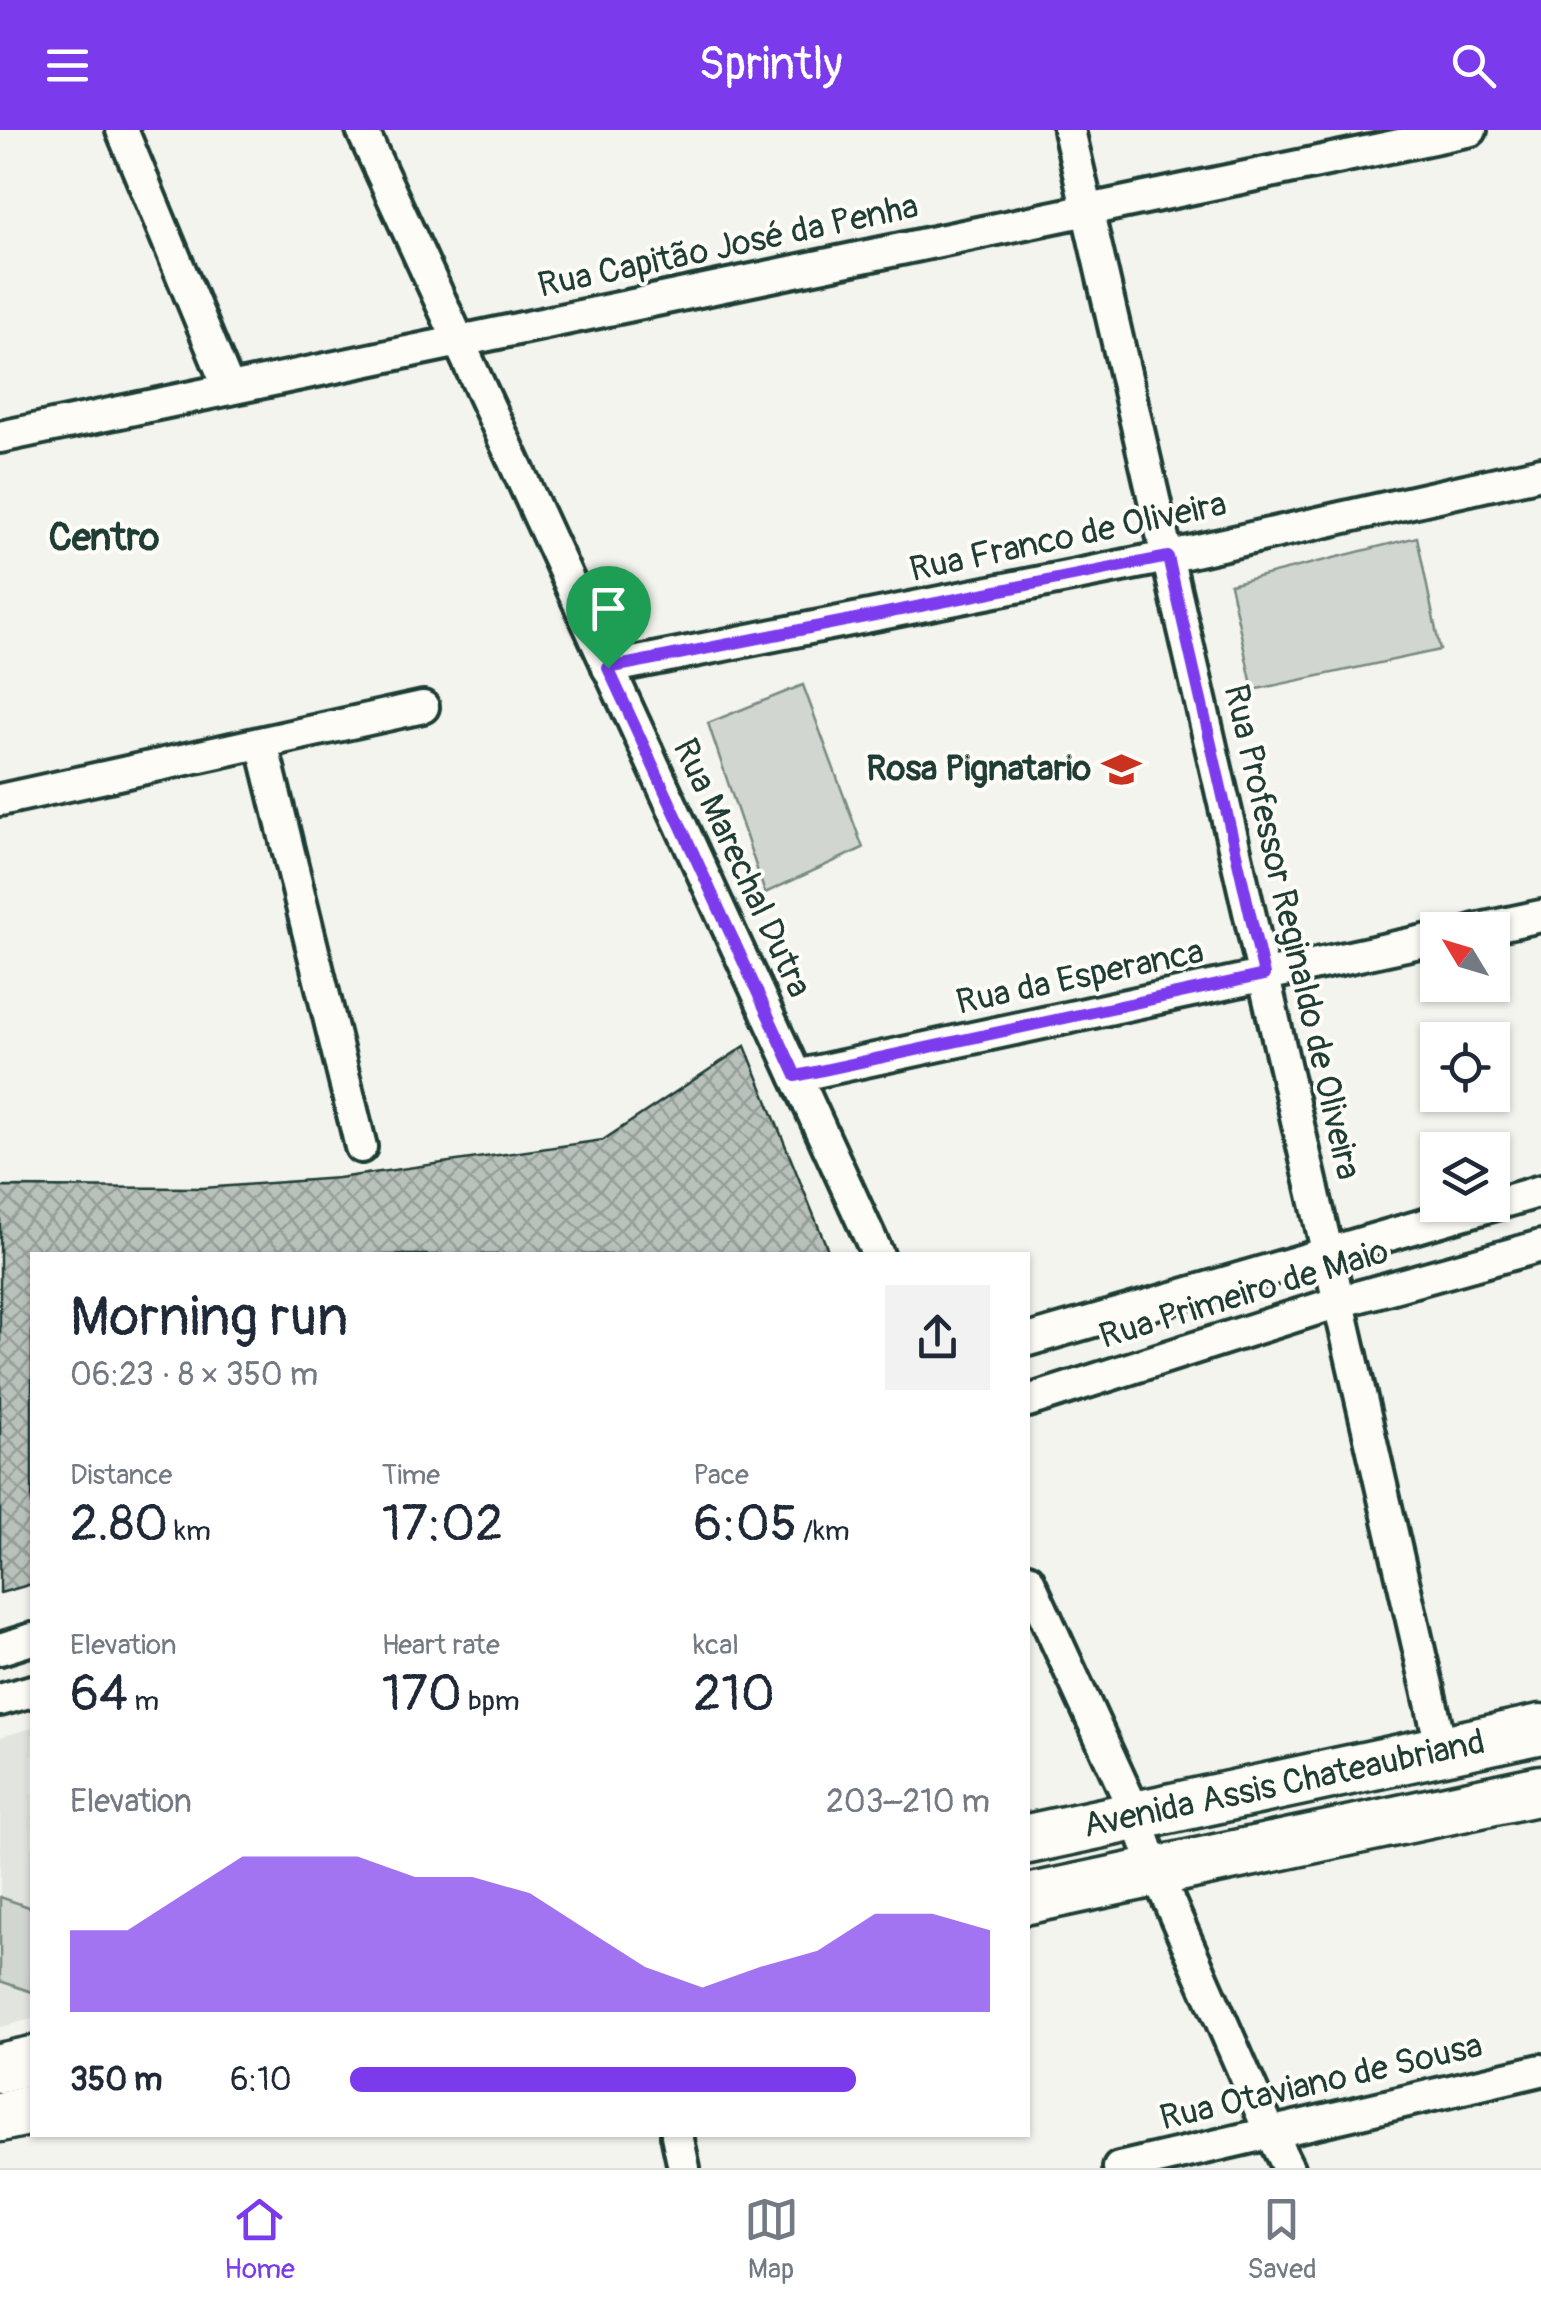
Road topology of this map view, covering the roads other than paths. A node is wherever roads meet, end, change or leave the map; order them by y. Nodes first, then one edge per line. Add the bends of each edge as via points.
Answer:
1 (122, 130) edge
2 (362, 130) edge
3 (1069, 130) edge
4 (1470, 130) edge
5 (1088, 210) junction
6 (458, 341) junction
7 (228, 389) junction
8 (0, 438) edge
9 (1541, 473) edge
10 (1168, 557) junction
11 (608, 668) junction
12 (423, 708) dead end
13 (262, 743) junction
14 (0, 800) edge
15 (1541, 916) edge
16 (1510, 923) edge
17 (1420, 942) edge
18 (1264, 975) junction
19 (796, 1076) junction
20 (360, 1147) dead end
21 (1541, 1192) edge
22 (1541, 1246) edge
23 (877, 1252) edge
24 (1328, 1254) junction
25 (1339, 1302) junction
26 (1030, 1339) edge
27 (1030, 1401) edge
28 (1030, 1583) edge
29 (30, 1640) edge
30 (0, 1649) edge
31 (30, 1692) edge
32 (0, 1700) edge
33 (1541, 1729) edge
34 (1442, 1750) junction
35 (1541, 1790) edge
36 (1136, 1815) junction
37 (1030, 1839) edge
38 (1156, 1872) junction
39 (1030, 1899) edge
40 (30, 2061) edge
41 (0, 2068) edge
42 (1541, 2070) edge
43 (30, 2110) edge
44 (0, 2117) edge
45 (1270, 2132) junction
46 (677, 2137) edge
47 (684, 2168) edge
48 (1119, 2168) edge
49 (1288, 2168) edge

1 - 7 street
2 - 6 street, Rua Marechal Dutra
3 - 5 street, Rua Professor Reginaldo de Oliveira
4 - 5 street, Rua Capitão José da Penha
5 - 6 street, Rua Capitão José da Penha
5 - 10 street, Rua Professor Reginaldo de Oliveira
6 - 7 street, Rua Capitão José da Penha
6 - 11 street, Rua Marechal Dutra
7 - 8 street, Rua Capitão José da Penha
9 - 10 street, Rua Franco de Oliveira
10 - 11 street, Rua Franco de Oliveira
10 - 18 street, Rua Professor Reginaldo de Oliveira
11 - 19 street, Rua Marechal Dutra
12 - 13 street
13 - 14 street
13 - 20 street
15 - 16 street
17 - 18 street, Rua da Esperanca
18 - 19 street, Rua da Esperanca
18 - 24 street, Rua Professor Reginaldo de Oliveira
19 - 23 street, Rua Marechal Dutra
21 - 24 street, Rua Primeiro de Maio
22 - 25 street, Rua Primeiro de Maio
24 - 25 street, Rua Professor Reginaldo de Oliveira
24 - 26 street, Rua Primeiro de Maio
25 - 27 street, Rua Primeiro de Maio
25 - 34 street, Rua Professor Reginaldo de Oliveira
28 - 36 street
29 - 30 street
31 - 32 street
33 - 34 main road, Avenida Assis Chateaubriand
34 - 36 main road, Avenida Assis Chateaubriand
35 - 38 main road, Avenida Assis Chateaubriand
36 - 37 main road, Avenida Assis Chateaubriand
36 - 38 street
38 - 39 main road, Avenida Assis Chateaubriand
38 - 45 street
40 - 41 main road
42 - 45 street, Rua Otaviano de Sousa
43 - 44 main road
45 - 48 street, Rua Otaviano de Sousa
45 - 49 street
46 - 47 street

